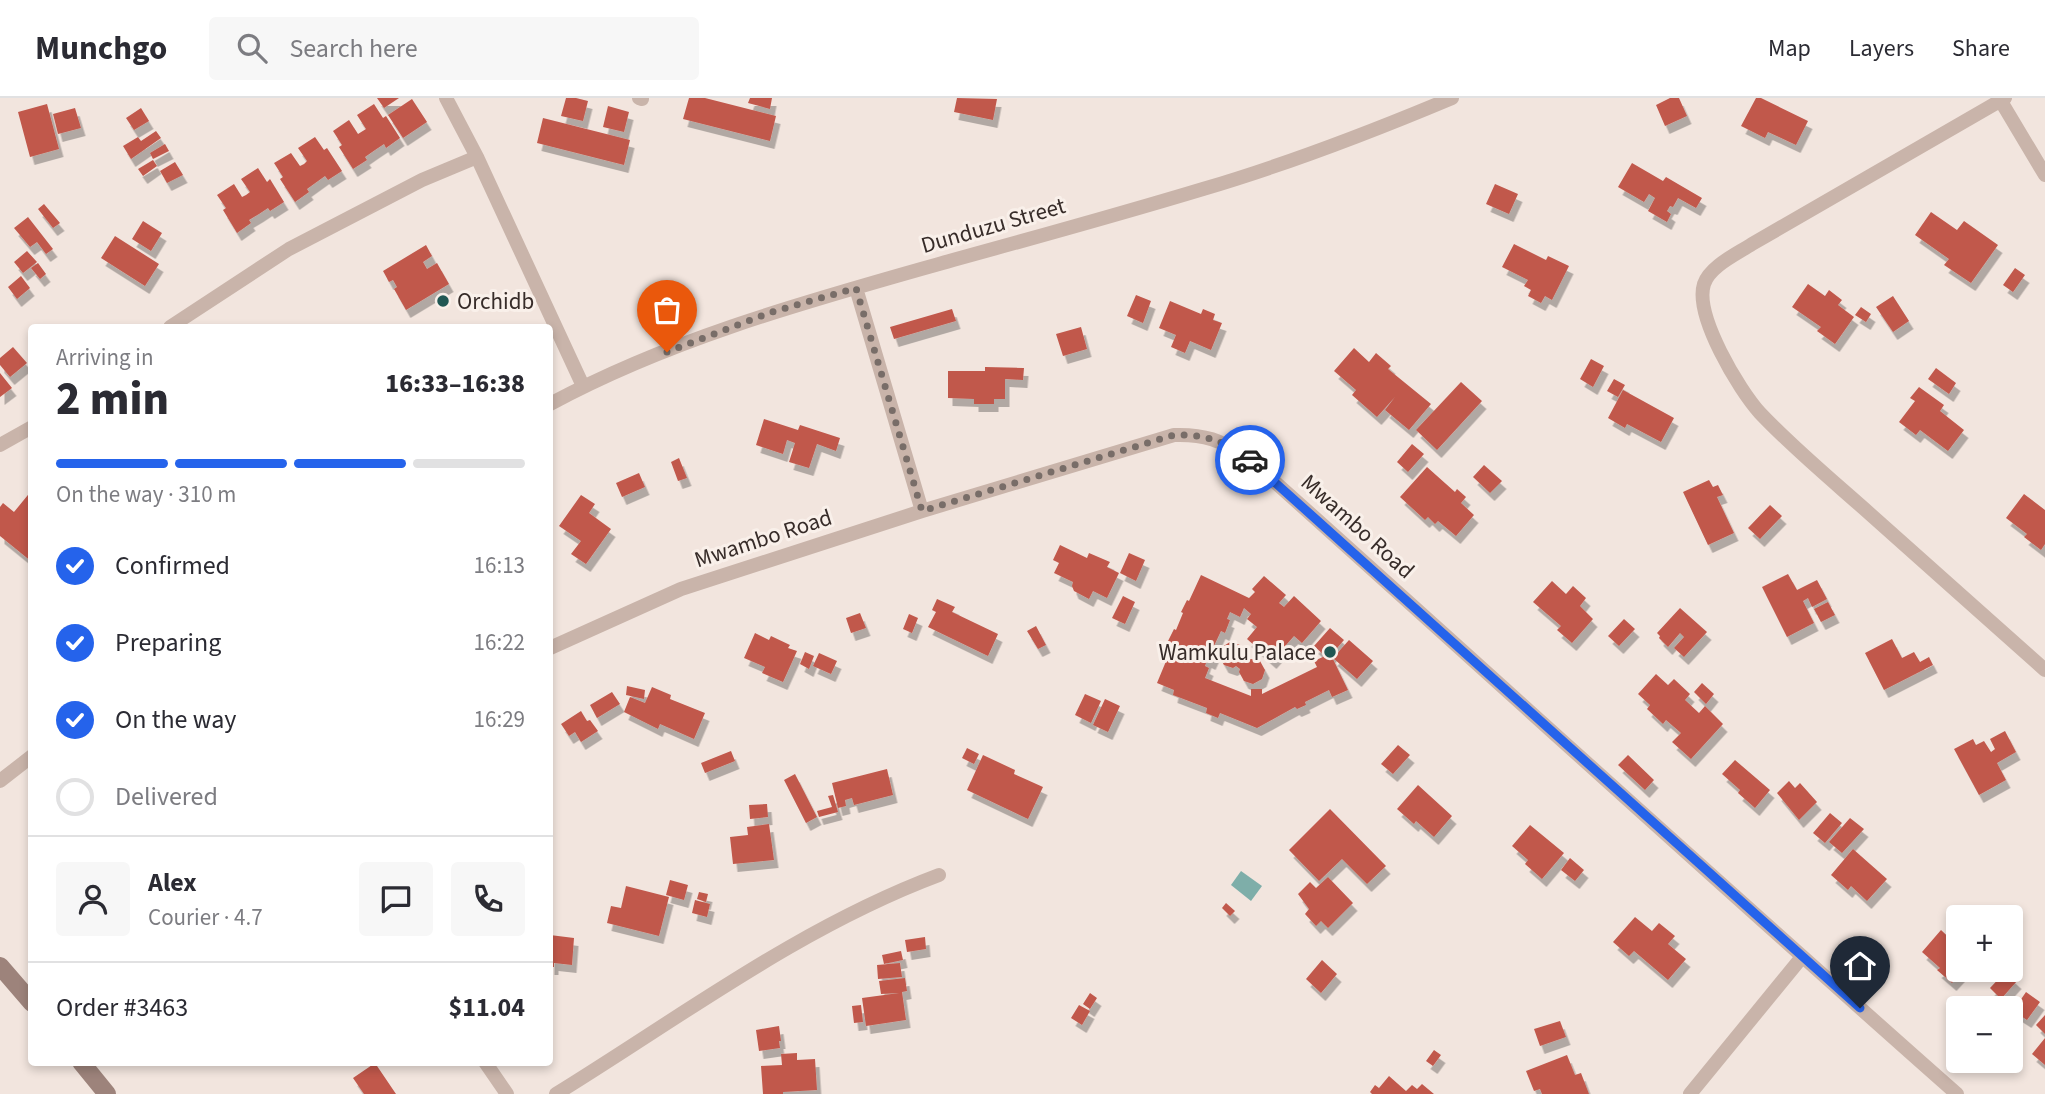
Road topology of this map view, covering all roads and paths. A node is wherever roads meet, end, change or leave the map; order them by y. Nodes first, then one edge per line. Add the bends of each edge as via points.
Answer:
1 (446, 98) edge
2 (1452, 98) edge
3 (2002, 99) edge
4 (477, 157) junction
5 (2045, 175) edge
6 (856, 288) junction
7 (175, 324) edge
8 (583, 386) junction
9 (553, 402) edge
10 (28, 429) edge
11 (0, 445) edge
12 (922, 511) junction
13 (553, 647) edge
14 (2045, 670) edge
15 (28, 759) edge
16 (0, 781) edge
17 (939, 876) dead end
18 (1802, 957) junction
19 (0, 966) edge
20 (28, 998) edge
21 (84, 1066) edge
22 (488, 1066) edge
23 (107, 1094) edge
24 (507, 1094) edge
25 (556, 1094) edge
26 (1690, 1094) edge
27 (1957, 1094) edge

1 - 4 street
2 - 6 street, Dunduzu Street via 1204,189
3 - 5 street
3 - 14 street via 1752,244 1716,268 1705,282 1702,297 1716,342 1759,411
4 - 7 street via 422,180 289,249
4 - 8 street
6 - 8 street, Dunduzu Street via 772,312
6 - 12 street
8 - 9 street, Dunduzu Street
10 - 11 street
12 - 13 street, Mwambo Road via 681,589
12 - 18 street, Mwambo Road via 1174,435 1194,434 1222,442 1247,457
15 - 16 street
17 - 25 street via 818,930
18 - 26 street
18 - 27 street, Mwambo Road
19 - 20 main road
21 - 23 main road
22 - 24 street

